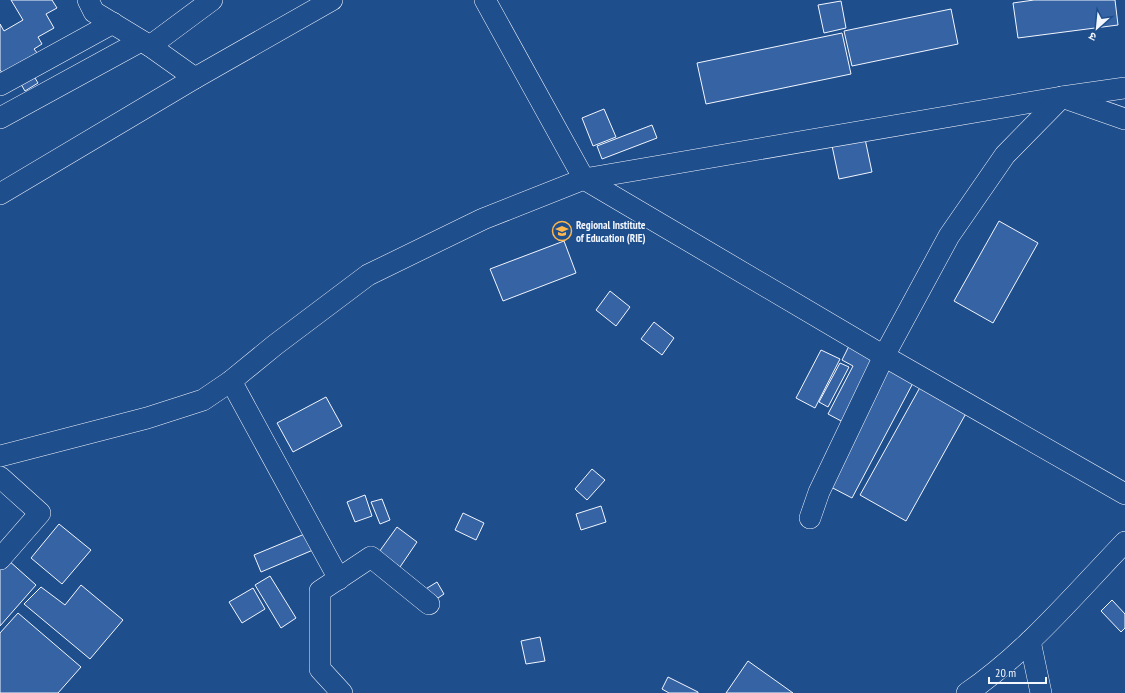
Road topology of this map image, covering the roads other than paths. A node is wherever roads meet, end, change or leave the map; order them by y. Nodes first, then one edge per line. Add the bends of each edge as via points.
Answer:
1 (88, 0) edge
2 (212, 0) edge
3 (332, 0) edge
4 (485, 0) edge
5 (112, 23) junction
6 (146, 44) junction
7 (195, 78) junction
8 (0, 85) edge
9 (1125, 88) edge
10 (1062, 97) junction
11 (0, 118) edge
12 (1125, 119) edge
13 (584, 179) junction
14 (0, 194) edge
15 (884, 356) junction
16 (231, 381) junction
17 (0, 456) edge
18 (0, 476) edge
19 (1125, 494) edge
20 (810, 518) dead end
21 (1125, 542) edge
22 (0, 559) edge
23 (339, 579) junction
24 (429, 604) dead end
25 (1030, 641) junction
26 (991, 686) edge
27 (342, 693) edge
28 (967, 693) edge
29 (1041, 693) edge

1 - 5 street via 94,12
2 - 6 street
3 - 7 street
4 - 13 street
5 - 6 street
5 - 8 street
6 - 7 street
6 - 11 street
7 - 14 street
9 - 10 street
10 - 12 street
10 - 13 street
10 - 15 street via 1005,156 949,236
13 - 15 street
13 - 16 street via 483,219 368,275
15 - 19 street
15 - 20 street via 819,492
16 - 17 street via 203,400 168,412
16 - 23 street
18 - 22 street via 40,513
21 - 25 street
23 - 24 street via 371,557
23 - 27 street via 320,591 320,669
25 - 26 street
25 - 29 street
26 - 28 street

